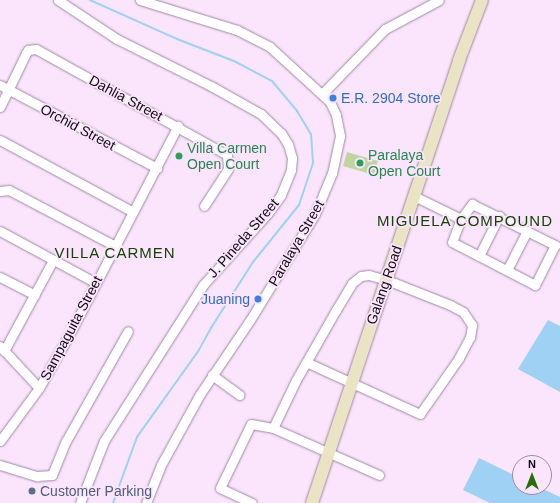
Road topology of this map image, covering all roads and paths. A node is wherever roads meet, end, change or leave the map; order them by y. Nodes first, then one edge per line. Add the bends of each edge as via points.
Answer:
1 (58, 0) edge
2 (140, 0) edge
3 (439, 0) edge
4 (482, 0) edge
5 (0, 85) edge
6 (9, 90) junction
7 (322, 94) junction
8 (0, 107) edge
9 (178, 126) junction
10 (0, 140) edge
11 (157, 168) junction
12 (0, 191) edge
13 (414, 196) junction
14 (204, 206) dead end
15 (133, 212) junction
16 (499, 216) junction
17 (461, 219) junction
18 (527, 230) junction
19 (0, 231) edge
20 (115, 246) junction
21 (479, 256) junction
22 (53, 260) junction
23 (507, 270) junction
24 (0, 277) edge
25 (387, 280) junction
26 (96, 283) junction
27 (34, 296) junction
28 (128, 331) dead end
29 (2, 349) edge
30 (306, 362) junction
31 (212, 375) junction
32 (352, 383) junction
33 (39, 388) junction
34 (240, 395) dead end
35 (273, 428) junction
36 (0, 441) edge
37 (329, 451) junction
38 (0, 464) edge
39 (379, 475) dead end
40 (80, 503) edge
41 (146, 503) edge
42 (252, 503) edge
43 (312, 503) edge

1 - 40 street, J. Pineda Street via 117,39 212,86 261,114 281,133 292,158 281,195 203,285 104,442
2 - 7 street, Paralaya Street via 205,19 270,47
3 - 7 street via 385,29
4 - 13 street, Galang Road
5 - 6 street, Orchid Street
6 - 8 street, Dahlia Street
6 - 9 street, Dahlia Street via 26,53 28,50 36,49
6 - 11 street, Orchid Street
7 - 31 street, Paralaya Street via 336,115 340,136 338,154 326,193 301,241
9 - 11 street, Sampaguita Street
9 - 14 street, Dahlia Street via 227,155 228,169
10 - 15 street
11 - 15 street, Sampaguita Street
12 - 20 street via 9,190
13 - 17 street
13 - 25 street, Galang Road
15 - 20 street, Sampaguita Street
16 - 17 street via 472,204
16 - 18 street
16 - 21 street
17 - 21 street via 452,242
18 - 23 street
18 - 23 street via 555,245 535,285
19 - 22 street
20 - 26 street, Sampaguita Street
21 - 23 street
22 - 26 street
22 - 27 street
24 - 27 street
25 - 30 street via 364,275 352,283
25 - 32 street, Galang Road
25 - 32 street via 463,312 472,325 470,337 420,414
26 - 33 street, Sampaguita Street
27 - 29 street
28 - 38 street via 66,441 52,475 30,474
29 - 33 street
30 - 32 street
30 - 35 street
31 - 34 street
31 - 41 street, Paralaya Street via 161,465
32 - 37 street, Galang Road
33 - 36 street, Sampaguita Street
35 - 37 street
35 - 42 street via 255,423 248,426 220,485 221,490
37 - 39 street
37 - 43 street, Galang Road

